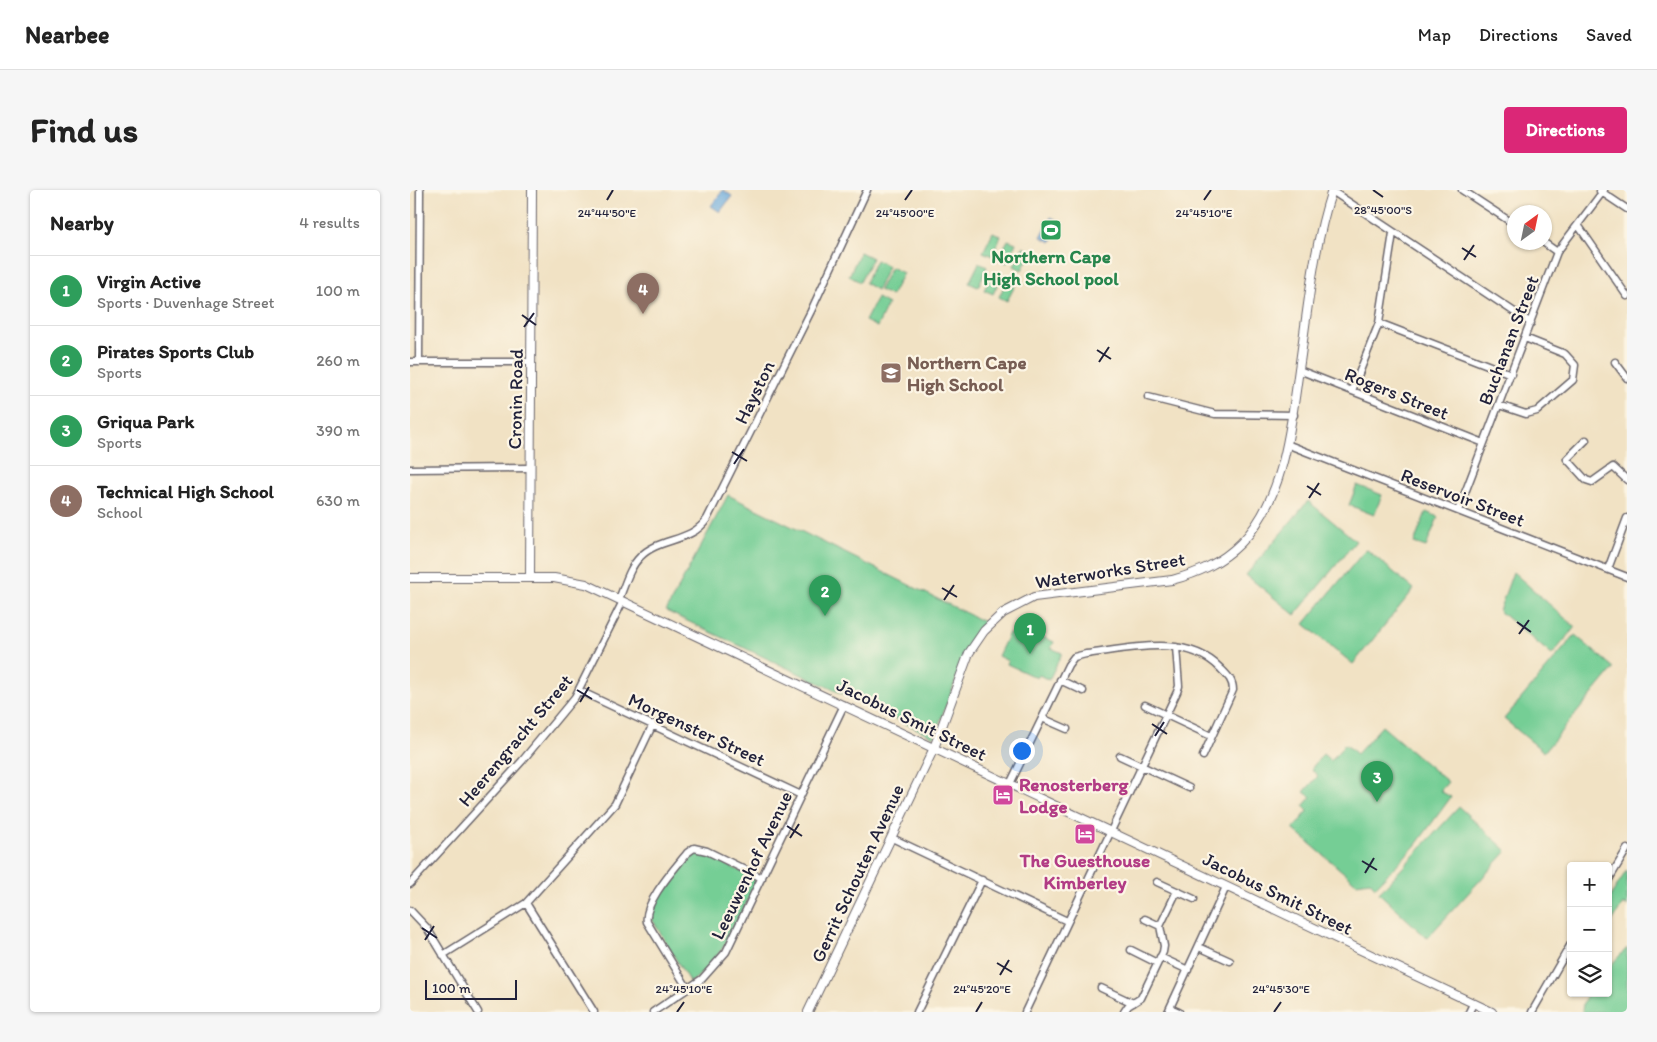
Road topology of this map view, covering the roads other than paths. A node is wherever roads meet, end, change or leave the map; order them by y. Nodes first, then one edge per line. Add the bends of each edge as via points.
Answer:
1 (420, 190) edge
2 (532, 190) edge
3 (868, 190) edge
4 (1462, 190) edge
5 (1332, 191) edge
6 (1602, 191) edge
7 (1627, 209) edge
8 (1507, 219) edge
9 (1578, 225) junction
10 (1393, 232) junction
11 (1552, 248) edge
12 (1557, 252) junction
13 (1627, 296) edge
14 (1379, 323) junction
15 (1531, 323) junction
16 (1524, 338) junction
17 (410, 362) edge
18 (419, 362) junction
19 (531, 362) junction
20 (1615, 362) dead end
21 (1299, 370) junction
22 (1511, 374) junction
23 (1627, 378) edge
24 (1352, 391) junction
25 (1148, 397) dead end
26 (1499, 405) junction
27 (1294, 415) junction
28 (1586, 440) dead end
29 (1484, 443) junction
30 (1289, 445) junction
31 (530, 468) junction
32 (410, 469) edge
33 (1627, 480) edge
34 (1458, 511) junction
35 (1627, 518) edge
36 (1608, 569) junction
37 (1627, 577) edge
38 (410, 578) edge
39 (530, 578) junction
40 (621, 600) junction
41 (1176, 647) junction
42 (1060, 680) junction
43 (580, 691) junction
44 (1083, 691) dead end
45 (844, 705) junction
46 (1145, 705) dead end
47 (1166, 715) junction
48 (1042, 718) junction
49 (653, 724) junction
50 (1067, 729) dead end
51 (1212, 736) junction
52 (934, 748) junction
53 (1120, 756) dead end
54 (1203, 756) dead end
55 (1141, 766) junction
56 (1010, 784) junction
57 (1190, 788) dead end
58 (801, 795) junction
59 (1111, 831) junction
60 (892, 838) junction
61 (1627, 849) edge
62 (1612, 874) edge
63 (762, 878) junction
64 (982, 880) junction
65 (1157, 882) dead end
66 (410, 884) edge
67 (1226, 887) junction
68 (1177, 891) junction
69 (1194, 899) dead end
70 (526, 903) junction
71 (410, 910) edge
72 (1145, 919) dead end
73 (1067, 921) junction
74 (1160, 926) junction
75 (1199, 946) junction
76 (1131, 950) dead end
77 (1567, 951) edge
78 (443, 955) junction
79 (1159, 960) junction
80 (1230, 961) dead end
81 (1188, 970) junction
82 (1101, 988) dead end
83 (688, 989) junction
84 (1134, 1003) junction
85 (1473, 1004) junction
86 (1169, 1010) edge
87 (478, 1012) edge
88 (594, 1012) edge
89 (653, 1012) edge
90 (808, 1012) edge
91 (917, 1012) edge
92 (1025, 1012) edge
93 (1124, 1012) edge
94 (1180, 1012) edge
95 (1469, 1012) edge
96 (1492, 1012) edge
97 (1532, 1012) edge

1 - 18 street
2 - 19 street, Cronin Road
3 - 40 street, Hayston via 707,519 701,528 688,536 654,547 641,556 630,571
4 - 8 street
5 - 10 street
5 - 21 street, Waterworks Street via 1315,254
6 - 7 street
6 - 9 street, Buchanan Street
9 - 12 street, Buchanan Street
9 - 13 street
10 - 14 street
10 - 15 street
11 - 12 street
12 - 15 street, Buchanan Street
14 - 22 street
14 - 24 street
15 - 16 street, Buchanan Street
16 - 22 street, Buchanan Street
16 - 26 street via 1570,357 1575,365 1573,380 1532,414
17 - 18 street
18 - 19 street
19 - 31 street, Cronin Road
20 - 23 street
21 - 24 street, Rogers Street
21 - 27 street, Waterworks Street
22 - 26 street, Buchanan Street
24 - 29 street, Rogers Street
25 - 27 street via 1215,414
26 - 29 street, Buchanan Street
27 - 30 street, Waterworks Street
28 - 33 street via 1567,459 1586,480 1592,482 1613,467
29 - 34 street, Buchanan Street
30 - 34 street, Reservoir Street
30 - 52 street, Waterworks Street via 1260,517 1242,542 1210,567 1172,580 1047,594 1012,607 996,619 969,653
31 - 32 street
31 - 39 street, Cronin Road
34 - 36 street, Reservoir Street
35 - 36 street
36 - 37 street, Reservoir Street
38 - 39 street, Jacobus Smit Street
39 - 40 street, Jacobus Smit Street via 573,580
40 - 43 street, Heerengracht Street
40 - 45 street, Jacobus Smit Street
41 - 42 street via 1079,655 1068,665
41 - 47 street via 1179,686
41 - 51 street via 1206,656 1233,684
42 - 44 street
42 - 48 street
43 - 49 street, Morgenster Street
43 - 66 street, Heerengracht Street via 522,762
45 - 52 street, Jacobus Smit Street
45 - 58 street, Leeuwenhof Avenue
46 - 47 street
47 - 51 street
47 - 55 street
48 - 50 street
48 - 56 street
49 - 58 street, Morgenster Street
49 - 70 street via 615,804
51 - 54 street
52 - 56 street, Jacobus Smit Street
52 - 60 street, Gerrit Schouten Avenue
53 - 55 street
55 - 57 street
55 - 59 street
56 - 59 street, Jacobus Smit Street
58 - 63 street, Leeuwenhof Avenue
59 - 67 street, Jacobus Smit Street
59 - 73 street
60 - 64 street
60 - 90 street, Gerrit Schouten Avenue
61 - 62 street
63 - 83 street, Leeuwenhof Avenue via 726,952 710,973
63 - 83 street via 707,851 694,848 687,852 653,900 646,913 647,922
64 - 73 street
64 - 91 street
65 - 68 street
67 - 75 street
67 - 85 street, Jacobus Smit Street
68 - 69 street
68 - 74 street
70 - 78 street
70 - 88 street
71 - 78 street
72 - 74 street
73 - 92 street
74 - 79 street via 1164,946
75 - 80 street
75 - 81 street
76 - 79 street
77 - 97 street
78 - 87 street
79 - 81 street
79 - 84 street via 1141,998
81 - 86 street
82 - 84 street
83 - 89 street, Leeuwenhof Avenue
84 - 93 street
85 - 95 street
85 - 96 street, Jacobus Smit Street
86 - 94 street

